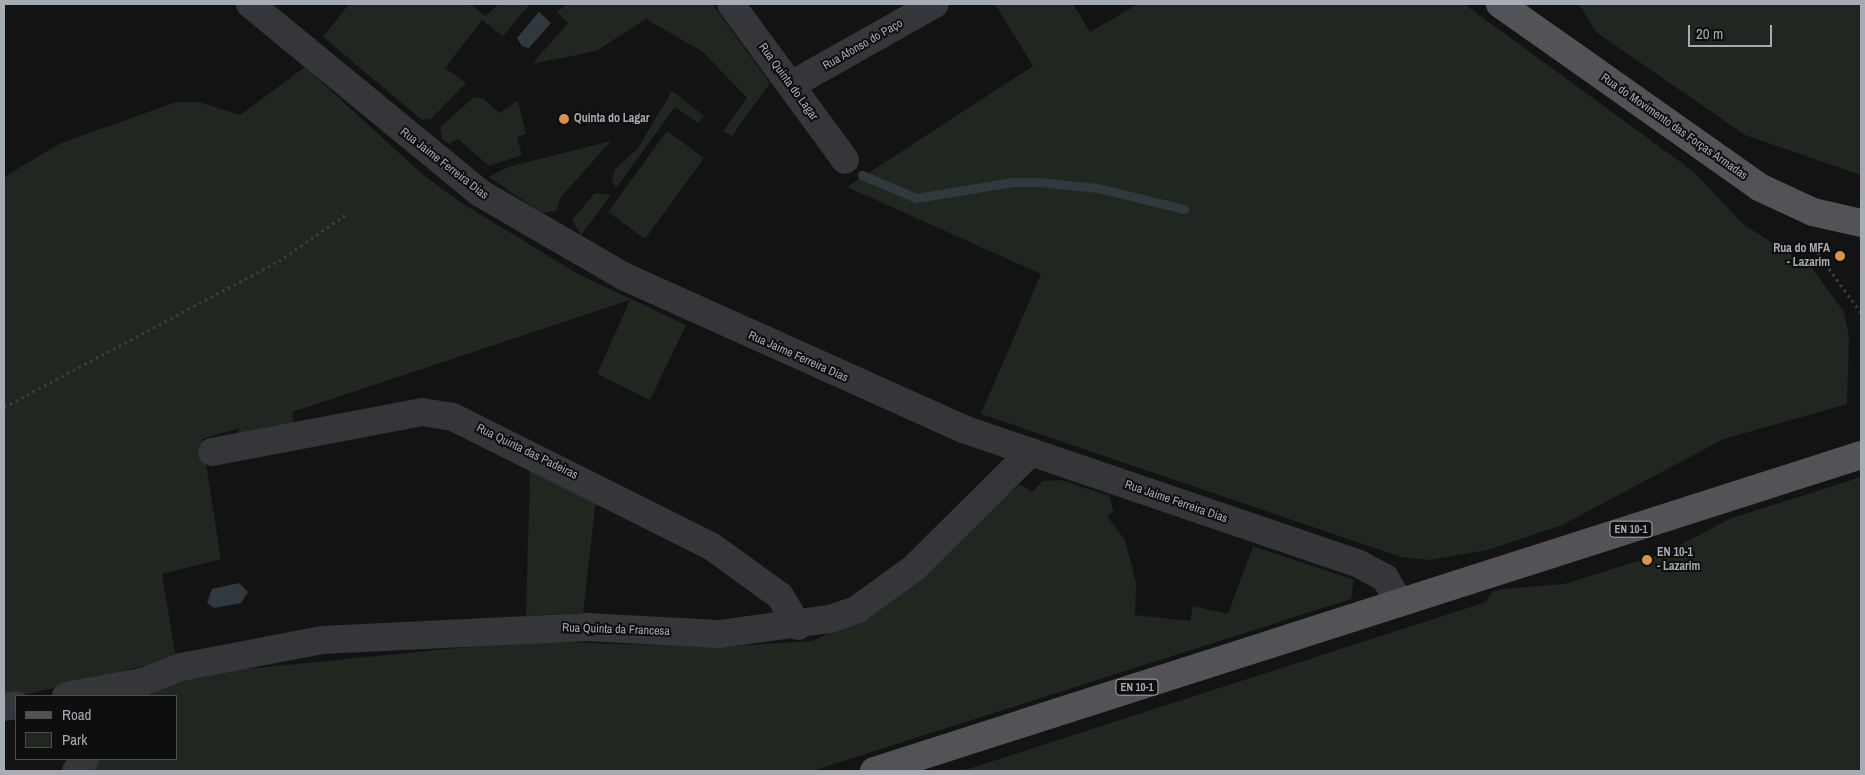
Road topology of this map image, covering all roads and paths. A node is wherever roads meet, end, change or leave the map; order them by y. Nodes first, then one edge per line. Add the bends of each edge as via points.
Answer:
1 (250, 4) edge
2 (731, 4) edge
3 (933, 4) edge
4 (1500, 4) edge
5 (791, 85) junction
6 (845, 160) dead end
7 (348, 213) dead end
8 (1861, 223) edge
9 (1810, 242) dead end
10 (1861, 313) edge
11 (4, 407) edge
12 (212, 452) dead end
13 (1031, 452) junction
14 (1861, 455) edge
15 (1400, 603) junction
16 (798, 626) junction
17 (136, 689) edge
18 (76, 695) edge
19 (84, 760) edge
20 (76, 771) edge
21 (874, 771) edge

1 - 13 street, Rua Jaime Ferreira Dias via 447,170 566,246 873,391
2 - 5 street, Rua Quinta do Lagar
3 - 5 street, Rua Afonso do Paço
4 - 8 main road, Rua do Movimento das Forças Armadas via 1759,187 1814,212
5 - 6 street, Rua Quinta do Lagar
7 - 11 path via 279,261
9 - 10 path
12 - 16 street, Rua Quinta das Padeiras via 422,412 453,417 711,546 780,596
13 - 15 street, Rua Jaime Ferreira Dias via 1359,564 1385,578
13 - 16 street, Rua Quinta da Francesa via 914,568 882,593 856,610
14 - 15 main road, EN 10-1
15 - 21 main road, EN 10-1
16 - 17 street, Rua Quinta da Francesa via 719,634 586,627 323,640 246,652
17 - 18 street, Rua Quinta da Francesa
19 - 20 street

